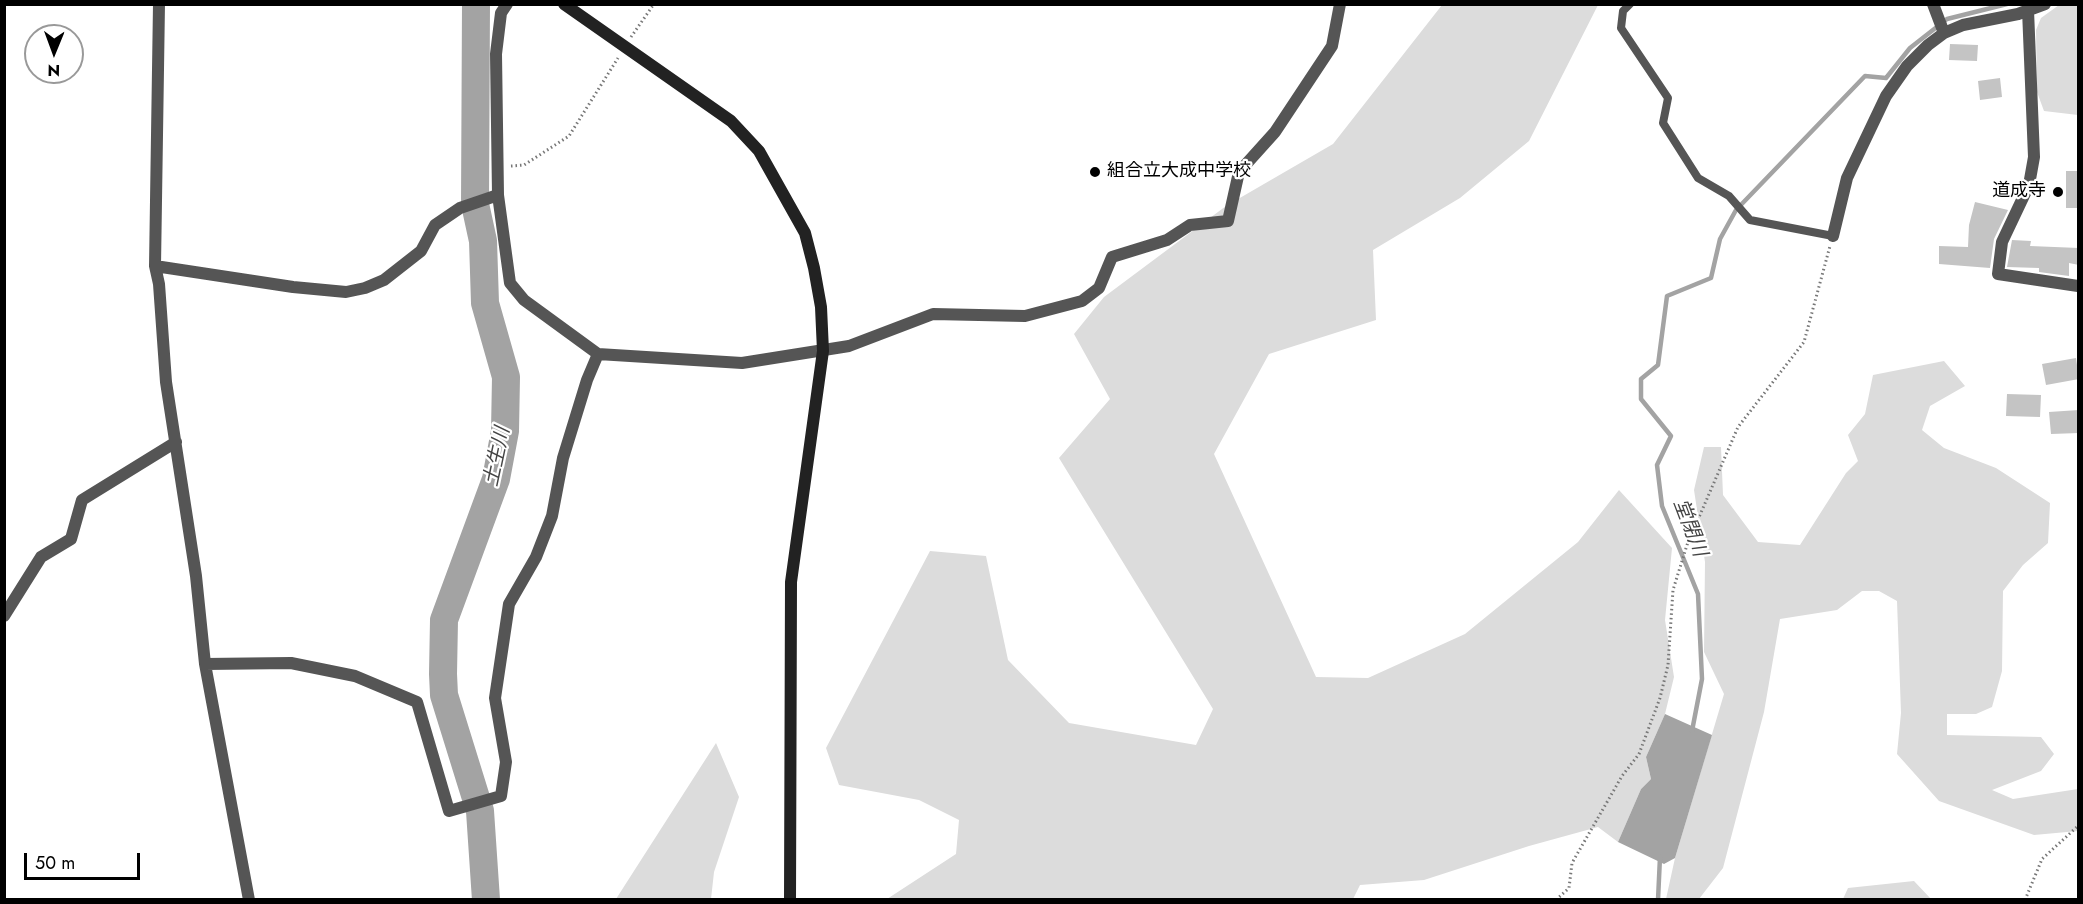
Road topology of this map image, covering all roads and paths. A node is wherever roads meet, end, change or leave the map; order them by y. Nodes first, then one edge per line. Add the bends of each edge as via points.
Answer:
1 (159, 4) edge
2 (507, 4) edge
3 (564, 4) edge
4 (654, 4) edge
5 (1340, 4) edge
6 (1630, 4) edge
7 (1933, 4) edge
8 (2045, 4) edge
9 (2028, 10) junction
10 (1944, 33) junction
11 (625, 46) junction
12 (498, 168) junction
13 (498, 195) junction
14 (1833, 236) junction
15 (155, 266) junction
16 (2079, 286) edge
17 (823, 351) junction
18 (598, 354) junction
19 (176, 442) junction
20 (4, 616) edge
21 (205, 664) junction
22 (2079, 826) edge
23 (249, 900) edge
24 (790, 900) edge
25 (1556, 900) edge
26 (2025, 900) edge

1 - 15 street
2 - 12 street via 501,13 496,54
3 - 11 street
4 - 11 path
5 - 17 street via 1332,46 1275,132 1239,172 1228,221 1190,225 1167,240 1112,257 1099,288 1082,301 1025,316 933,314 849,346
6 - 14 lane via 1623,11 1621,28 1668,98 1663,123 1698,178 1729,196 1750,220
7 - 10 street
8 - 9 street
9 - 10 street
9 - 16 street via 2034,157 2029,185 2002,242 1998,274
10 - 14 street via 1907,66 1886,96 1847,178
11 - 12 path via 569,136 524,165
11 - 17 street via 731,121 759,151 805,233 821,307
12 - 13 street
13 - 15 street via 460,208 435,225 421,251 384,280 346,292
13 - 18 street via 510,283 524,300
14 - 25 path via 1804,342 1738,427 1687,545 1673,590 1660,698 1639,754 1572,863 1569,888
15 - 19 street
17 - 18 street via 742,363
17 - 24 street via 791,582
18 - 21 street via 563,458 552,516 536,557 509,603 495,698 506,762 501,796 449,811 417,702 356,676 291,663
19 - 20 street via 82,500 71,539 41,557
19 - 21 street
21 - 23 street
22 - 26 path via 2042,859

